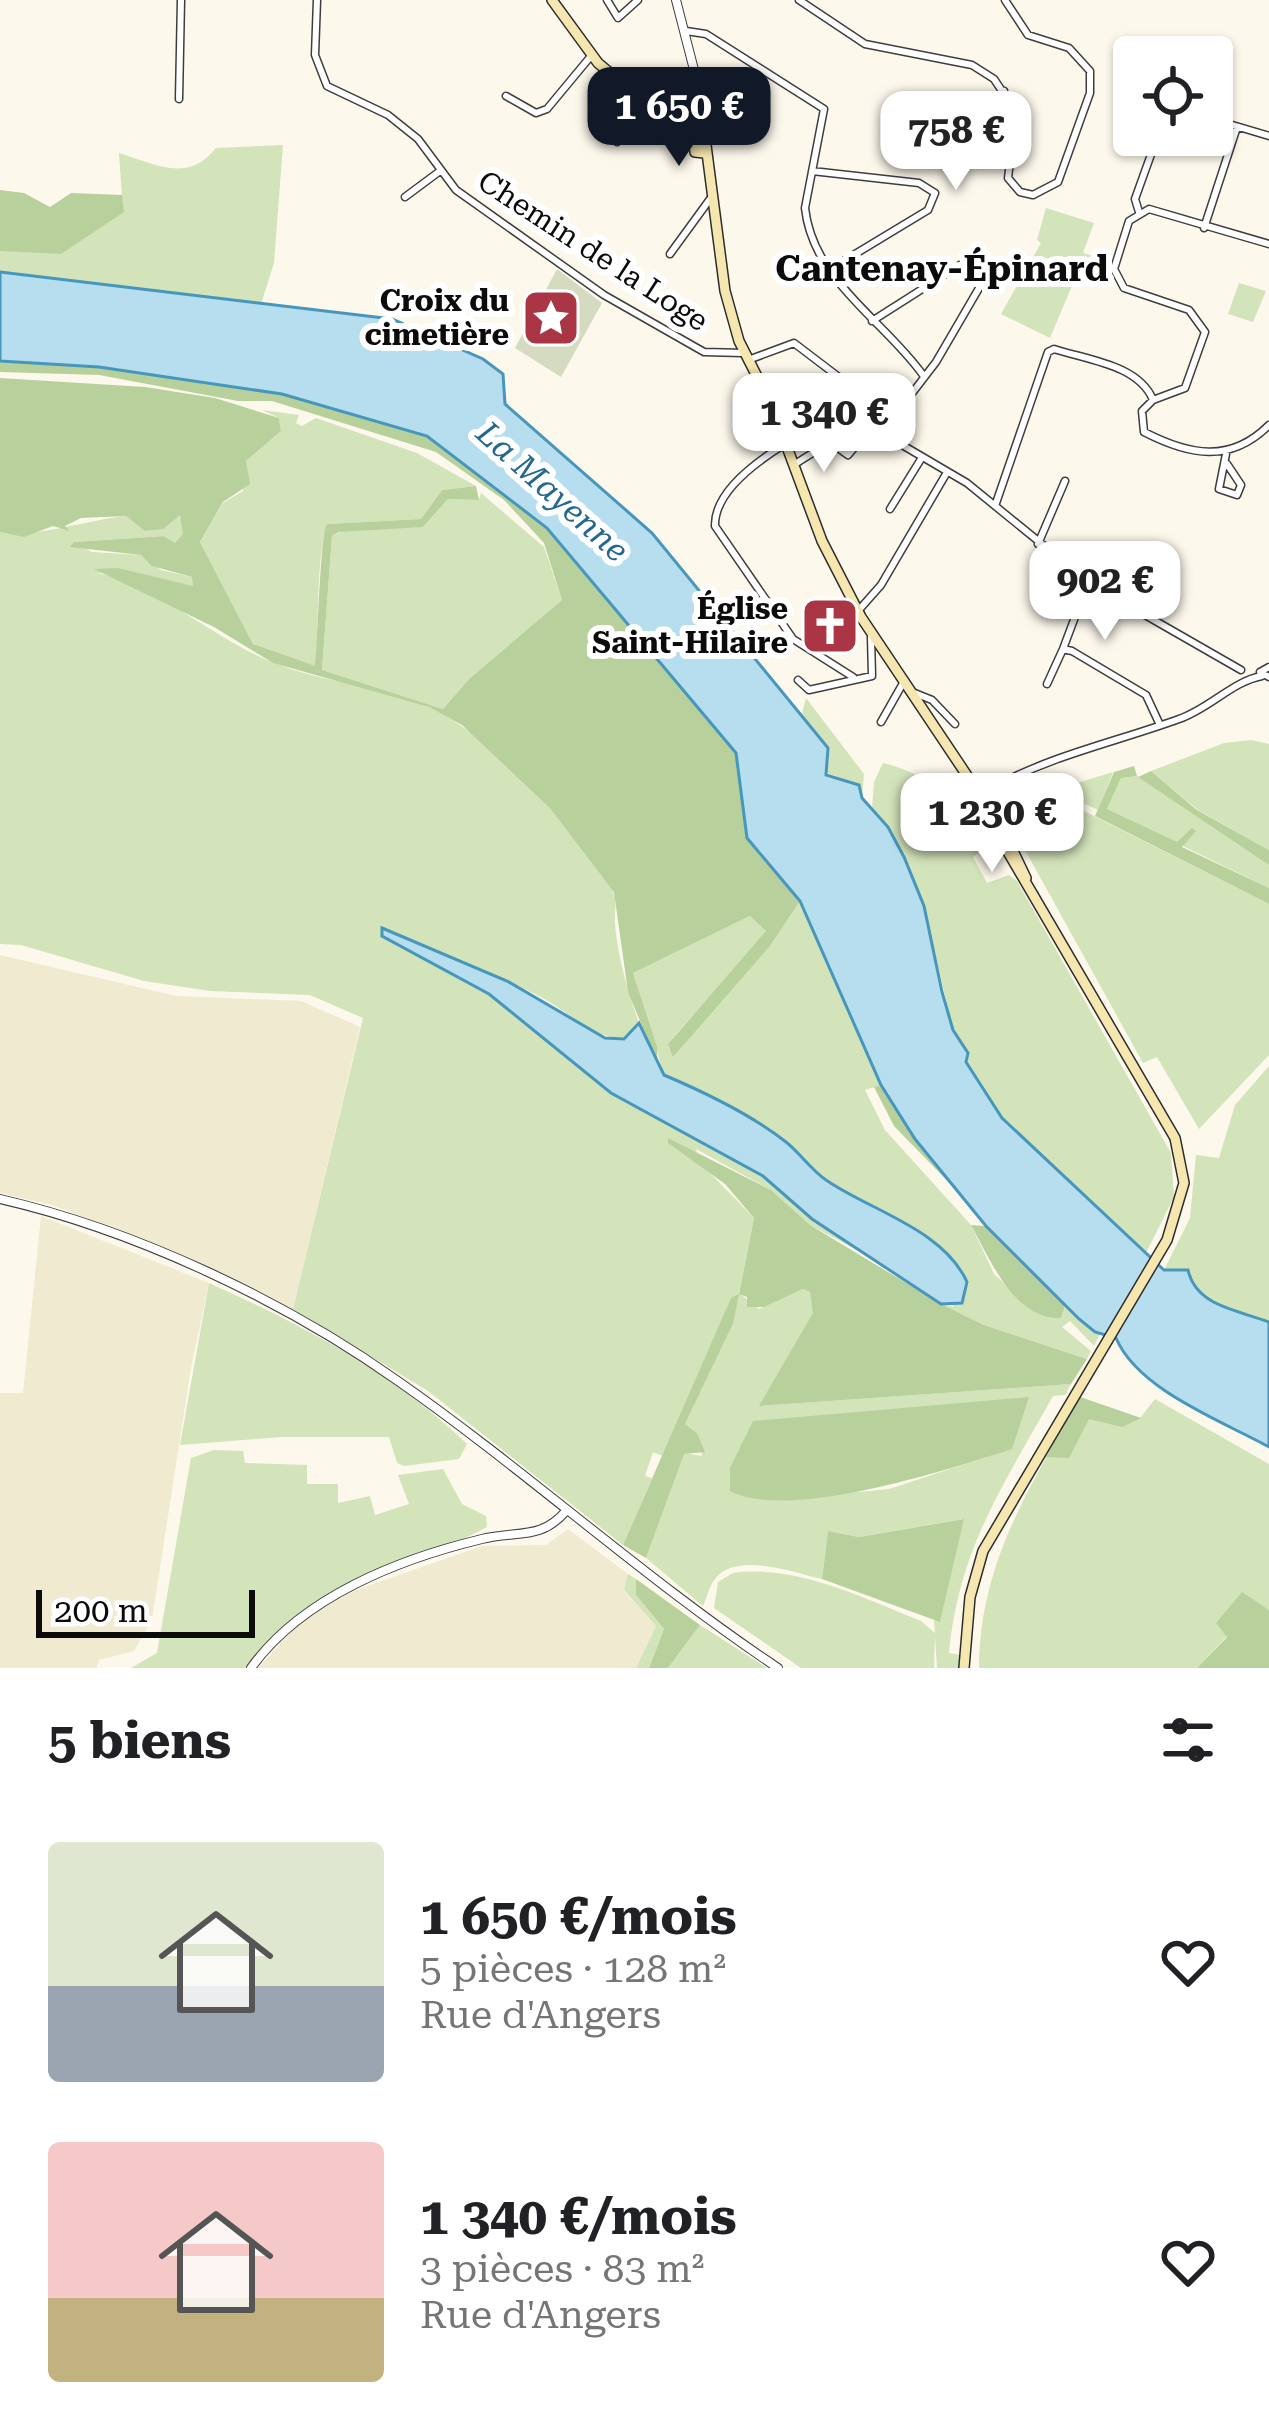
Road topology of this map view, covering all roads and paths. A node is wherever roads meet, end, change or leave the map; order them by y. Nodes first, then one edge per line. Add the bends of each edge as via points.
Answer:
1 (181, 0) edge
2 (317, 0) edge
3 (552, 0) edge
4 (607, 0) edge
5 (638, 0) edge
6 (676, 0) edge
7 (799, 0) edge
8 (1005, 0) edge
9 (686, 31) junction
10 (591, 56) junction
11 (1004, 91) junction
12 (506, 95) dead end
13 (179, 99) dead end
14 (982, 107) dead end
15 (650, 108) junction
16 (1233, 126) edge
17 (1237, 127) junction
18 (1269, 136) edge
19 (617, 142) dead end
20 (700, 146) junction
21 (1149, 156) edge
22 (441, 171) junction
23 (812, 171) junction
24 (714, 194) junction
25 (405, 197) dead end
26 (1139, 212) junction
27 (1204, 228) junction
28 (1269, 244) edge
29 (670, 254) dead end
30 (832, 268) junction
31 (872, 321) junction
32 (747, 356) junction
33 (922, 375) junction
34 (1153, 400) junction
35 (1269, 424) edge
36 (873, 425) junction
37 (883, 432) junction
38 (785, 444) junction
39 (1226, 453) junction
40 (921, 459) junction
41 (795, 464) junction
42 (1227, 464) junction
43 (946, 474) junction
44 (1065, 481) dead end
45 (994, 506) junction
46 (890, 509) dead end
47 (1038, 544) junction
48 (858, 611) junction
49 (1076, 617) dead end
50 (872, 637) junction
51 (1063, 649) junction
52 (1266, 669) edge
53 (1246, 674) junction
54 (854, 677) junction
55 (798, 680) dead end
56 (1047, 685) dead end
57 (906, 690) junction
58 (881, 722) dead end
59 (955, 724) dead end
60 (1160, 724) junction
61 (972, 783) junction
62 (992, 788) junction
63 (985, 802) junction
64 (0, 1199) edge
65 (566, 1511) junction
66 (251, 1668) edge
67 (778, 1668) edge
68 (964, 1668) edge

1 - 13 street
2 - 22 street, Chemin de la Loge via 315,55 327,86 388,115
3 - 10 main road
4 - 5 street via 617,18
6 - 9 street
7 - 11 street via 865,44 972,65
8 - 11 street via 1028,35 1070,48 1090,71 1090,93 1050,191 1020,192 1008,178 1017,121
9 - 20 street
9 - 23 street via 706,34 824,109
10 - 12 street via 547,109 536,113
10 - 15 main road
11 - 14 street
15 - 19 street
15 - 20 main road
16 - 17 street
17 - 18 street
17 - 27 street
20 - 24 main road
21 - 26 street via 1135,199
22 - 25 street
22 - 32 street, Chemin de la Loge via 456,190 624,307 704,352
23 - 30 street via 807,224
23 - 30 street via 920,183 935,194 928,210
24 - 29 street
24 - 32 main road via 725,291
26 - 27 street
26 - 34 street via 1114,263 1116,279 1189,310 1205,332 1185,388
27 - 28 street
30 - 31 street
31 - 33 street
31 - 33 street via 971,258 986,260 989,272
32 - 36 street, Chemin de la Loge via 794,344 840,379
32 - 38 main road
33 - 37 street
34 - 39 street via 1139,416 1144,432 1207,455
34 - 45 street via 1134,375 1048,352
35 - 39 street
36 - 37 street
36 - 41 street via 848,455 830,442
37 - 40 street
38 - 41 main road
38 - 54 street via 736,482 716,526 793,639
39 - 42 street
40 - 43 street
40 - 46 street
41 - 48 main road
42 - 42 street via 1219,489 1237,495 1241,485
43 - 45 street
43 - 48 street
44 - 47 street
45 - 47 street
47 - 53 street via 1090,584
48 - 50 main road
49 - 51 street
50 - 54 street via 875,670
50 - 57 main road
51 - 56 street
51 - 60 street via 1146,694
52 - 53 street
53 - 60 street via 1212,705
54 - 55 street via 808,690
57 - 58 street
57 - 59 street via 916,689
57 - 61 main road
60 - 62 street
61 - 62 main road
61 - 63 main road via 969,798
62 - 63 main road
63 - 68 main road via 1180,1149 1183,1199 982,1551
64 - 65 street via 167,1257 284,1311 398,1381
65 - 66 street via 541,1533 476,1540 351,1587 290,1624
65 - 67 street

